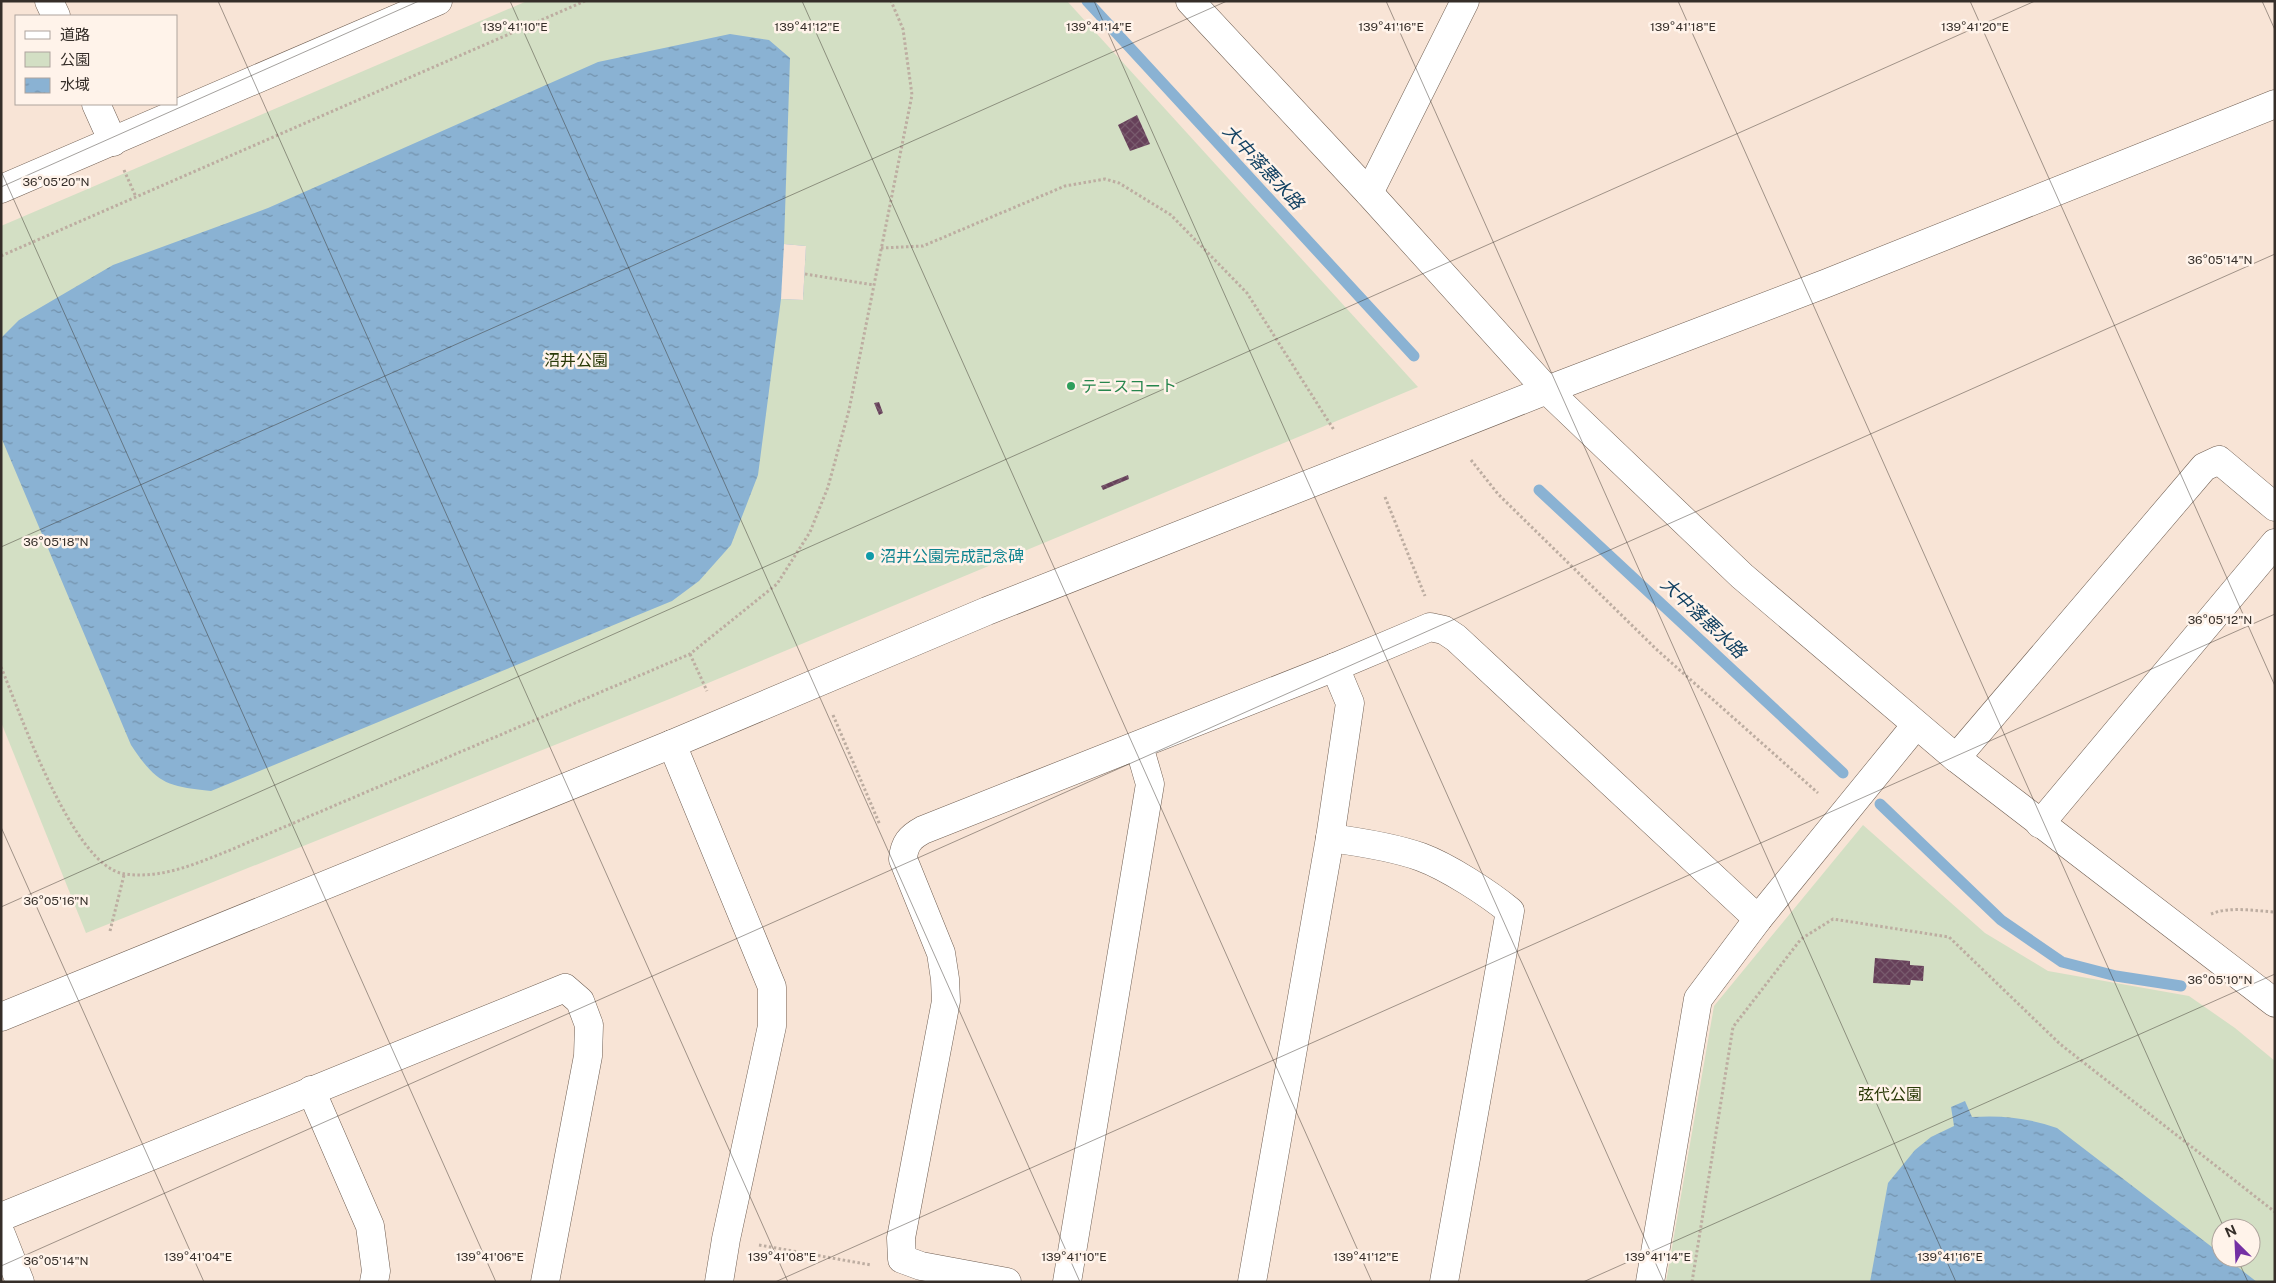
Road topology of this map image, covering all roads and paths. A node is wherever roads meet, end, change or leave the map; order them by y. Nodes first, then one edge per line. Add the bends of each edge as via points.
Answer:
1 (49, 1) edge
2 (438, 1) edge
3 (585, 1) edge
4 (891, 1) edge
5 (1190, 1) edge
6 (1466, 1) edge
7 (56, 15) edge
8 (2275, 104) edge
9 (96, 105) edge
10 (117, 152) junction
11 (1, 189) edge
12 (1369, 193) junction
13 (136, 197) junction
14 (881, 248) junction
15 (1, 256) edge
16 (804, 274) dead end
17 (874, 285) junction
18 (1547, 390) junction
19 (1334, 430) dead end
20 (1471, 460) dead end
21 (1385, 497) dead end
22 (2275, 506) edge
23 (2275, 543) edge
24 (1430, 627) junction
25 (690, 654) junction
26 (1, 667) edge
27 (1335, 667) junction
28 (707, 691) dead end
29 (833, 715) dead end
30 (1916, 725) junction
31 (672, 744) junction
32 (1139, 746) junction
33 (1956, 758) junction
34 (1842, 815) junction
35 (2040, 824) junction
36 (1330, 838) junction
37 (904, 848) junction
38 (124, 874) junction
39 (2275, 912) edge
40 (1758, 920) junction
41 (110, 931) dead end
42 (2184, 933) junction
43 (2275, 1003) edge
44 (1, 1017) edge
45 (311, 1090) junction
46 (2275, 1212) edge
47 (1, 1217) edge
48 (1, 1234) edge
49 (726, 1239) junction
50 (902, 1259) junction
51 (20, 1282) edge
52 (374, 1282) edge
53 (546, 1282) edge
54 (719, 1282) edge
55 (1007, 1282) edge
56 (1067, 1282) edge
57 (1252, 1282) edge
58 (1444, 1282) edge
59 (1650, 1282) edge
60 (1692, 1282) edge

1 - 7 street
2 - 10 street
3 - 13 path
4 - 14 path via 903,29 912,95
5 - 12 street
6 - 12 street
8 - 18 street via 1827,283
9 - 10 street
10 - 11 street
10 - 13 path
12 - 18 street
13 - 15 path
14 - 17 path
14 - 19 path via 923,246 1065,186 1105,179 1119,184 1171,215 1247,293
16 - 17 path
17 - 25 path via 849,410 828,486 810,532 777,584
18 - 30 street via 1742,576
18 - 31 street via 987,611
20 - 34 path via 1498,494 1642,636
21 - 24 path via 1429,606
22 - 33 street via 2219,460 2204,467
23 - 35 street
24 - 27 street
24 - 40 street via 1444,630 1456,638
25 - 28 path
25 - 38 path via 228,851 170,873
26 - 38 path via 58,801 87,846 103,863
27 - 32 street
27 - 36 street via 1350,702
29 - 37 path via 883,831
30 - 33 street
30 - 34 street
31 - 44 street
31 - 49 street via 772,987 772,1026
32 - 37 street via 923,830 912,836
32 - 56 street via 1150,784
33 - 35 street
34 - 40 street
35 - 42 street
36 - 57 street
36 - 58 street via 1422,857 1490,894 1510,911
37 - 50 street via 903,859 941,953 946,1001 901,1238
38 - 41 path
39 - 42 path via 2219,911 2202,917
40 - 59 street via 1698,999
42 - 43 street
45 - 47 street
45 - 52 street via 370,1226 376,1271
45 - 53 street via 564,988 580,1001 589,1025 588,1056
46 - 60 path via 2060,1044 1950,937 1833,919 1801,939 1733,1027
48 - 51 street
49 - 50 path via 880,1266
49 - 54 street
50 - 55 street via 921,1266

